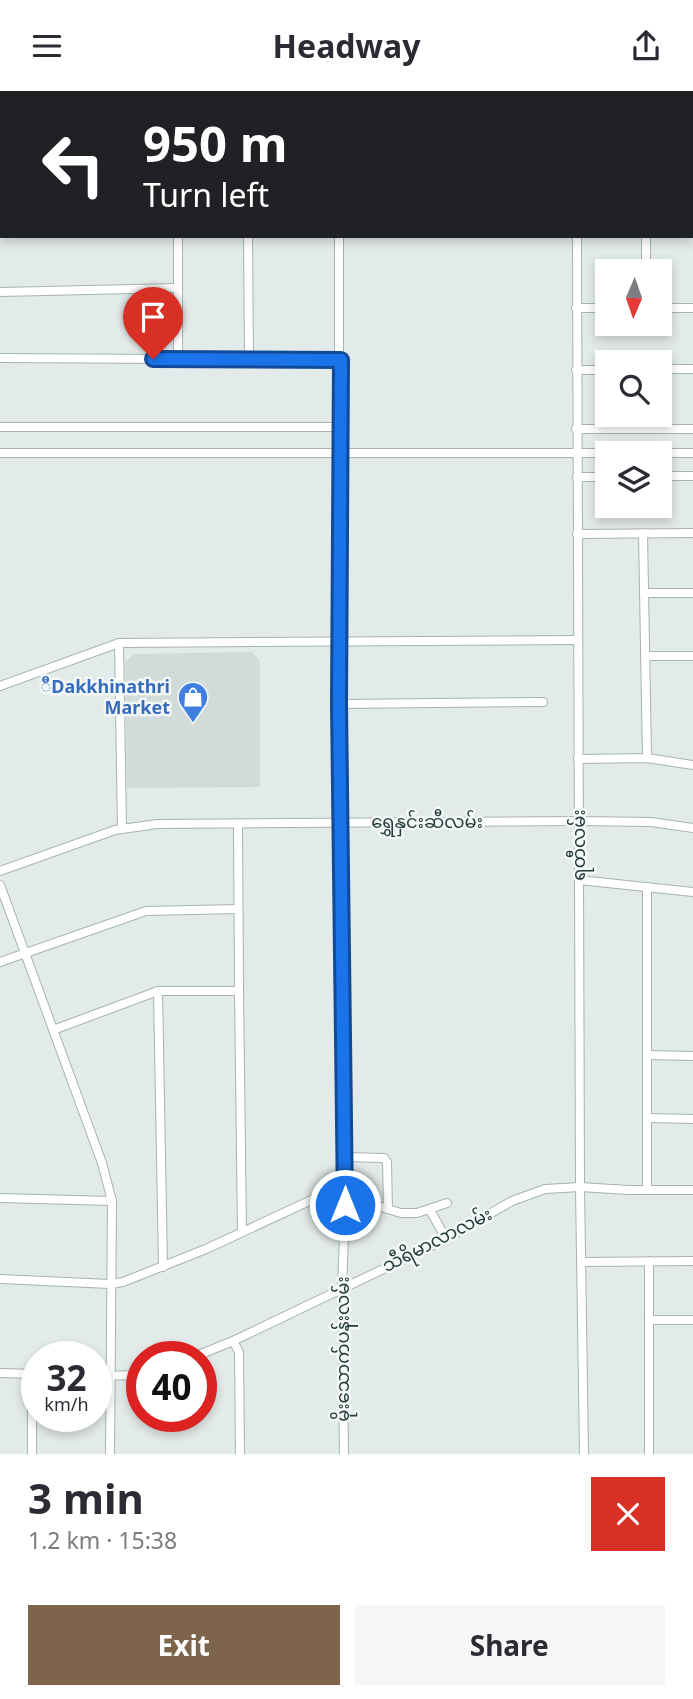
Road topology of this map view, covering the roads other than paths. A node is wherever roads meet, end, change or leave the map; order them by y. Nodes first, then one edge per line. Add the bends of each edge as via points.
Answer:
1 (178, 238) edge
2 (248, 238) edge
3 (340, 238) edge
4 (577, 238) edge
5 (646, 238) edge
6 (646, 259) edge
7 (178, 288) junction
8 (0, 292) edge
9 (576, 308) junction
10 (595, 308) edge
11 (672, 308) edge
12 (693, 308) edge
13 (0, 358) edge
14 (178, 359) junction
15 (249, 359) junction
16 (341, 360) junction
17 (672, 369) edge
18 (693, 369) edge
19 (576, 370) junction
20 (595, 370) edge
21 (0, 427) edge
22 (341, 427) junction
23 (576, 429) junction
24 (693, 429) edge
25 (341, 452) junction
26 (0, 453) edge
27 (576, 453) junction
28 (595, 453) edge
29 (672, 453) edge
30 (693, 453) edge
31 (672, 476) edge
32 (693, 476) edge
33 (577, 477) junction
34 (595, 477) edge
35 (643, 533) junction
36 (693, 533) edge
37 (577, 534) junction
38 (644, 593) junction
39 (693, 593) edge
40 (578, 640) junction
41 (339, 642) junction
42 (119, 643) junction
43 (645, 656) junction
44 (693, 656) edge
45 (0, 686) edge
46 (543, 702) dead end
47 (339, 704) junction
48 (647, 758) junction
49 (578, 759) junction
50 (693, 765) edge
51 (579, 821) junction
52 (341, 822) junction
53 (238, 824) junction
54 (693, 828) edge
55 (122, 829) junction
56 (0, 871) edge
57 (579, 880) junction
58 (0, 885) edge
59 (647, 887) junction
60 (693, 892) edge
61 (237, 909) junction
62 (24, 953) junction
63 (0, 962) edge
64 (158, 991) junction
65 (239, 991) junction
66 (53, 1030) junction
67 (647, 1055) junction
68 (693, 1056) edge
69 (647, 1118) junction
70 (693, 1119) edge
71 (345, 1157) junction
72 (346, 1184) junction
73 (580, 1187) junction
74 (647, 1190) junction
75 (693, 1190) edge
76 (0, 1198) edge
77 (112, 1201) junction
78 (447, 1203) dead end
79 (345, 1205) junction
80 (388, 1209) junction
81 (430, 1210) junction
82 (242, 1232) junction
83 (446, 1239) junction
84 (649, 1261) junction
85 (693, 1261) edge
86 (582, 1262) junction
87 (163, 1266) junction
88 (0, 1279) edge
89 (110, 1285) junction
90 (342, 1287) junction
91 (649, 1320) junction
92 (693, 1320) edge
93 (110, 1341) edge
94 (233, 1341) junction
95 (217, 1347) edge
96 (0, 1373) edge
97 (21, 1374) edge
98 (33, 1432) edge
99 (110, 1432) edge
100 (32, 1454) edge
101 (110, 1454) edge
102 (240, 1454) edge
103 (344, 1454) edge
104 (584, 1454) edge
105 (649, 1454) edge

1 - 7 street
2 - 15 street
3 - 16 street, မိုးသောက်ပန်းလမ်း
4 - 9 street, ရတီလမ်း
5 - 6 street
7 - 8 street
7 - 14 street
9 - 10 street
9 - 19 street, ရတီလမ်း
11 - 12 street
13 - 14 street
14 - 15 street
15 - 16 street
16 - 22 street, မိုးသောက်ပန်းလမ်း
17 - 18 street
19 - 20 street
19 - 23 street, ရတီလမ်း
21 - 22 street
22 - 25 street, မိုးသောက်ပန်းလမ်း
23 - 24 street
23 - 27 street, ရတီလမ်း
25 - 26 street
25 - 27 street
25 - 41 street, မိုးသောက်ပန်းလမ်း
27 - 28 street
27 - 33 street, ရတီလမ်း
29 - 30 street
31 - 32 street
33 - 34 street
33 - 37 street, ရတီလမ်း
35 - 36 street
35 - 37 street
35 - 38 street
37 - 40 street, ရတီလမ်း
38 - 39 street
38 - 43 street
40 - 41 street
40 - 49 street, ရတီလမ်း
41 - 42 street
41 - 47 street, မိုးသောက်ပန်းလမ်း
42 - 45 street
42 - 55 street
43 - 44 street
43 - 48 street
46 - 47 street
47 - 52 street, မိုးသောက်ပန်းလမ်း
48 - 49 street
48 - 50 street
49 - 51 street, ရတီလမ်း
51 - 52 street, ရွှေနှင်းဆီလမ်း
51 - 54 street, ရွှေနှင်းဆီလမ်း
51 - 57 street, ရတီလမ်း
52 - 53 street, ရွှေနှင်းဆီလမ်း
52 - 71 street, မိုးသောက်ပန်းလမ်း
53 - 55 street, ရွှေနှင်းဆီလမ်း
53 - 61 street
55 - 56 street, ရွှေနှင်းဆီလမ်း
57 - 59 street
57 - 73 street, ရတီလမ်း
58 - 62 street
59 - 60 street
59 - 67 street
61 - 62 street via 146,911
61 - 65 street
62 - 63 street
62 - 66 street
64 - 65 street
64 - 66 street
64 - 87 street
65 - 82 street
66 - 77 street
67 - 68 street
67 - 69 street
69 - 70 street
69 - 74 street
71 - 72 street, မိုးသောက်ပန်းလမ်း
71 - 80 street via 384,1158
72 - 79 street, မိုးသောက်ပန်းလမ်း
72 - 82 street
73 - 74 street, သီရိမာလာလမ်း
73 - 83 street, သီရိမာလာလမ်း via 545,1189 512,1201
73 - 86 street, ရတီလမ်း
74 - 75 street, သီရိမာလာလမ်း
76 - 77 street
77 - 89 street
78 - 81 street
79 - 80 street
79 - 90 street, မိုးသောက်ပန်းလမ်း
80 - 81 street via 401,1213
81 - 83 street
82 - 87 street
83 - 90 street, သီရိမာလာလမ်း
84 - 85 street
84 - 86 street
84 - 91 street
86 - 104 street, ရတီလမ်း
87 - 89 street
88 - 89 street
89 - 93 street
90 - 94 street, သီရိမာလာလမ်း
90 - 103 street, မိုးသောက်ပန်းလမ်း
91 - 92 street
91 - 105 street
94 - 95 street, သီရိမာလာလမ်း
94 - 102 street via 239,1352
96 - 97 street
98 - 100 street
99 - 101 street

